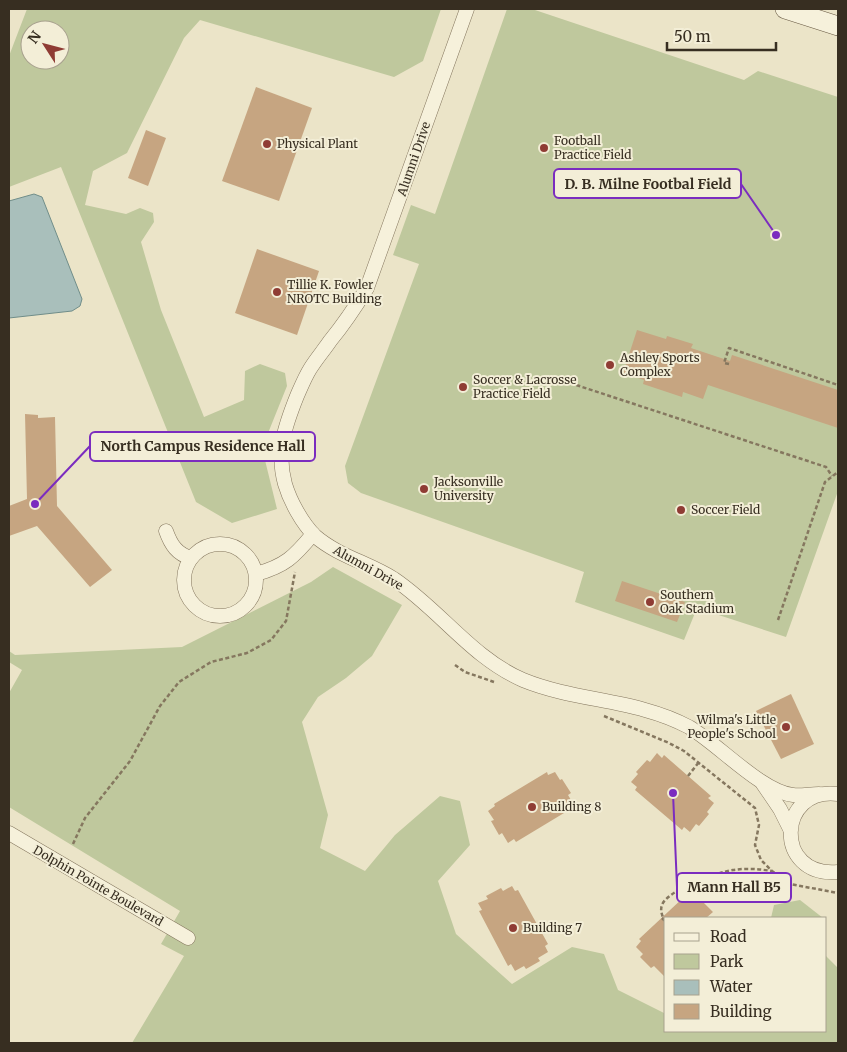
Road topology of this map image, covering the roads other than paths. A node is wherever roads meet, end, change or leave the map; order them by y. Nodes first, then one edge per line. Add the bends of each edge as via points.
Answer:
1 (467, 9) edge
2 (785, 9) edge
3 (838, 26) edge
4 (166, 531) dead end
5 (313, 534) junction
6 (191, 558) junction
7 (256, 574) junction
8 (763, 784) junction
9 (819, 794) junction
10 (838, 794) edge
11 (790, 829) junction
12 (9, 833) edge
13 (838, 872) edge
14 (188, 938) dead end

1 - 5 street, Alumni Drive via 367,288 353,312 310,368 285,425 281,465 285,484 291,500
2 - 3 main road
4 - 6 street via 174,548
5 - 7 street via 288,561
5 - 8 street, Alumni Drive via 331,548 393,578 422,600 479,654 522,679 666,717 690,728
6 - 7 street via 211,545 223,544 244,553
6 - 7 street via 185,568 185,592 195,607 211,616 235,614 245,607 254,592
8 - 9 street, Alumni Drive via 791,795
8 - 11 street, Alumni Drive
9 - 10 street, Alumni Drive
9 - 11 street via 800,806
11 - 13 street, Alumni Drive via 791,842 804,864 827,873
12 - 14 street, Dolphin Pointe Boulevard

